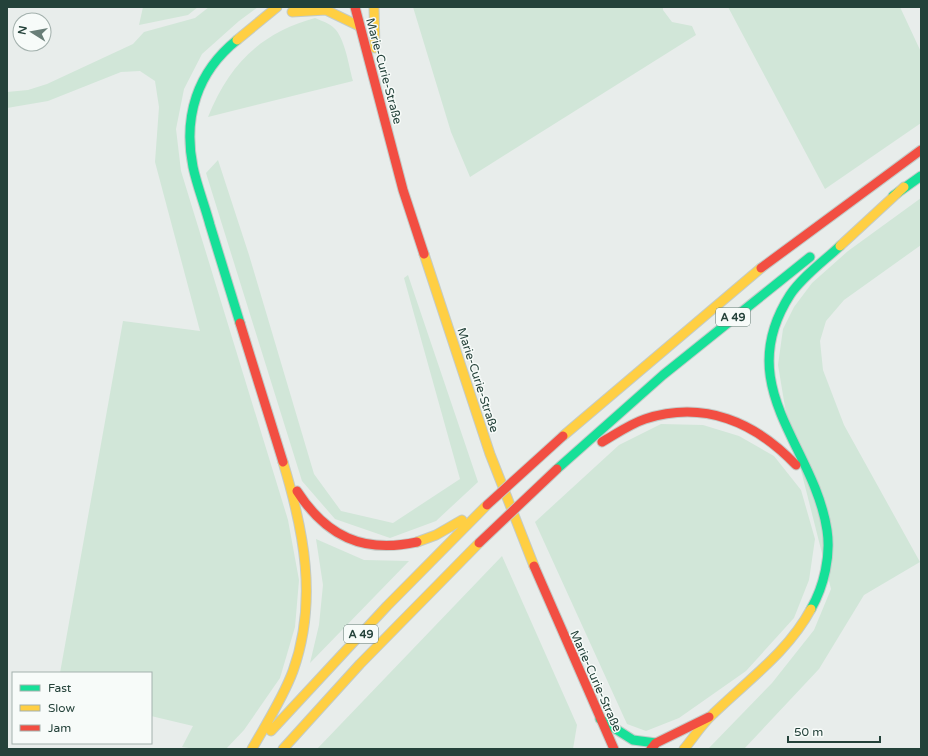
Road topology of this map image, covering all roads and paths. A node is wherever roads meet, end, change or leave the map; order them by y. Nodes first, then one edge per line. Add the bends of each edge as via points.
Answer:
1 (277, 7) edge
2 (302, 7) edge
3 (355, 7) edge
4 (374, 7) edge
5 (285, 15) junction
6 (359, 26) junction
7 (248, 30) junction
8 (377, 87) junction
9 (921, 150) edge
10 (921, 176) edge
11 (904, 188) junction
12 (830, 242) dead end
13 (818, 251) dead end
14 (571, 459) junction
15 (286, 472) junction
16 (811, 482) junction
17 (471, 519) junction
18 (712, 715) junction
19 (600, 719) junction
20 (654, 746) edge
21 (253, 749) edge
22 (283, 749) edge
23 (614, 749) edge
24 (684, 749) edge

1 - 7 main road
2 - 5 main road
3 - 6 main road, Marie-Curie-Straße
4 - 8 main road
5 - 6 main road via 326,10
5 - 7 main road
6 - 8 main road, Marie-Curie-Straße
7 - 15 main road via 212,63 196,95 189,136 193,167 204,208
8 - 19 main road, Marie-Curie-Straße via 403,190 490,454 529,555
9 - 17 main road, A 49, bridge via 745,280 563,436
10 - 11 main road
11 - 12 main road
11 - 16 main road via 841,243 794,290 776,326 770,350 771,384 776,405
13 - 14 main road, A 49 via 708,338
14 - 16 main road via 644,419 663,414 698,412 732,419 754,428 779,446
14 - 22 main road, A 49, bridge via 557,469 479,543 370,653
15 - 17 main road via 304,504 316,517 335,533 362,544 393,547 412,544
15 - 21 main road via 307,564 307,613 293,671
16 - 18 main road via 827,530 827,556 823,580 813,608 783,652
17 - 21 main road, A 49
18 - 20 main road
18 - 24 main road
19 - 20 main road via 633,740
19 - 23 main road, Marie-Curie-Straße

